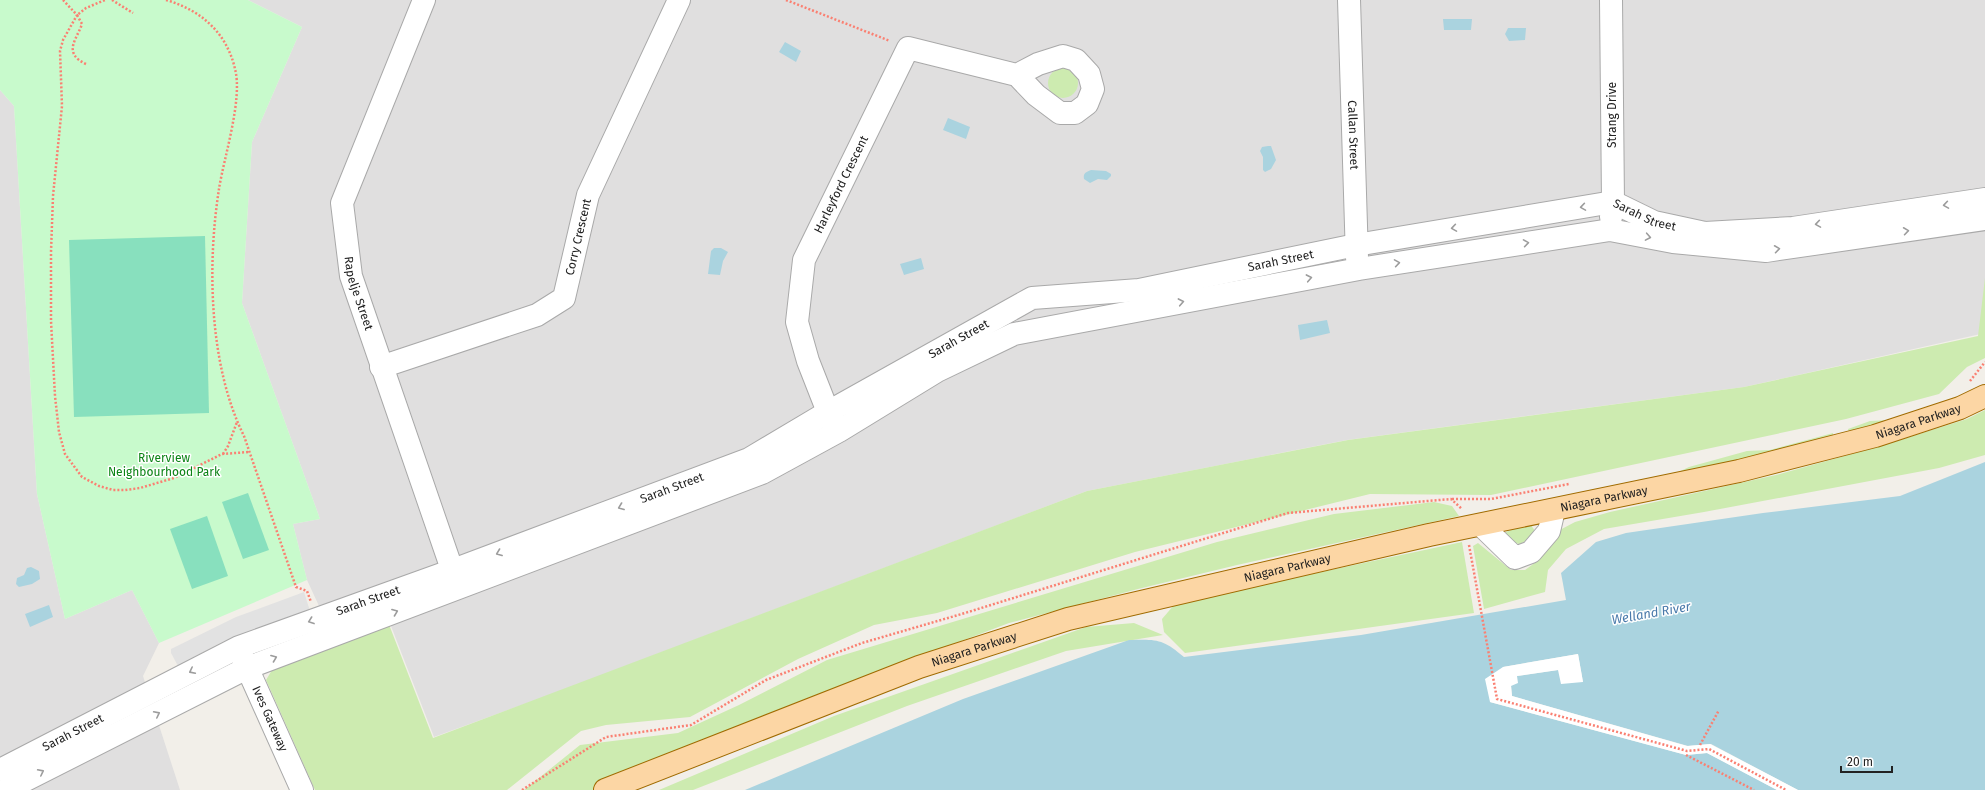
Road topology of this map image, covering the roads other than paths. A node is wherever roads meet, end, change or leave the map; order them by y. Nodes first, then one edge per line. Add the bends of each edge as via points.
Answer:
1 (424, 0) edge
2 (679, 0) edge
3 (1350, 0) edge
4 (1611, 0) edge
5 (1017, 75) dead end
6 (1985, 199) edge
7 (1613, 202) junction
8 (1985, 219) edge
9 (1610, 230) junction
10 (1356, 245) junction
11 (1358, 269) junction
12 (1141, 300) junction
13 (381, 367) junction
14 (1977, 390) edge
15 (828, 412) junction
16 (839, 431) junction
17 (1554, 510) junction
18 (1481, 525) junction
19 (456, 579) junction
20 (239, 647) junction
21 (247, 668) junction
22 (4, 776) edge
23 (302, 790) edge
24 (605, 790) edge

1 - 13 street, Rapelje Street via 342,203 351,276
2 - 13 street, Corry Crescent via 588,195 564,298 537,315
3 - 10 street, Callan Street
4 - 7 street, Strang Drive
5 - 15 street, Harleyford Crescent via 908,48 804,260 797,322 808,361
6 -> 7 street, Sarah Street via 1793,228 1705,233 1654,222
7 - 9 street, Strang Drive
7 -> 10 street, Sarah Street
9 -> 8 street, Sarah Street via 1673,242 1766,251
11 -> 9 street, Sarah Street
10 - 11 street, Callan Street
10 - 12 street, Sarah Street
12 -> 11 street, Sarah Street
12 - 15 street, Sarah Street via 1032,298
12 - 16 street, Sarah Street via 1014,334 937,372
13 - 19 street, Rapelje Street
14 - 17 main road, Niagara Parkway via 1960,408 1875,436 1739,472
15 - 16 street, Harleyford Crescent
15 -> 19 street, Sarah Street via 749,459
16 - 19 street, Sarah Street via 762,473
17 - 18 main road, Niagara Parkway
17 - 18 street via 1549,532 1531,552 1515,558
18 - 24 main road, Niagara Parkway via 1068,619 919,667
19 -> 20 street, Sarah Street via 318,619
21 -> 19 street, Sarah Street
20 - 21 street, Ives Gateway
20 -> 22 street, Sarah Street
22 -> 21 street, Sarah Street
21 - 23 street, Ives Gateway

